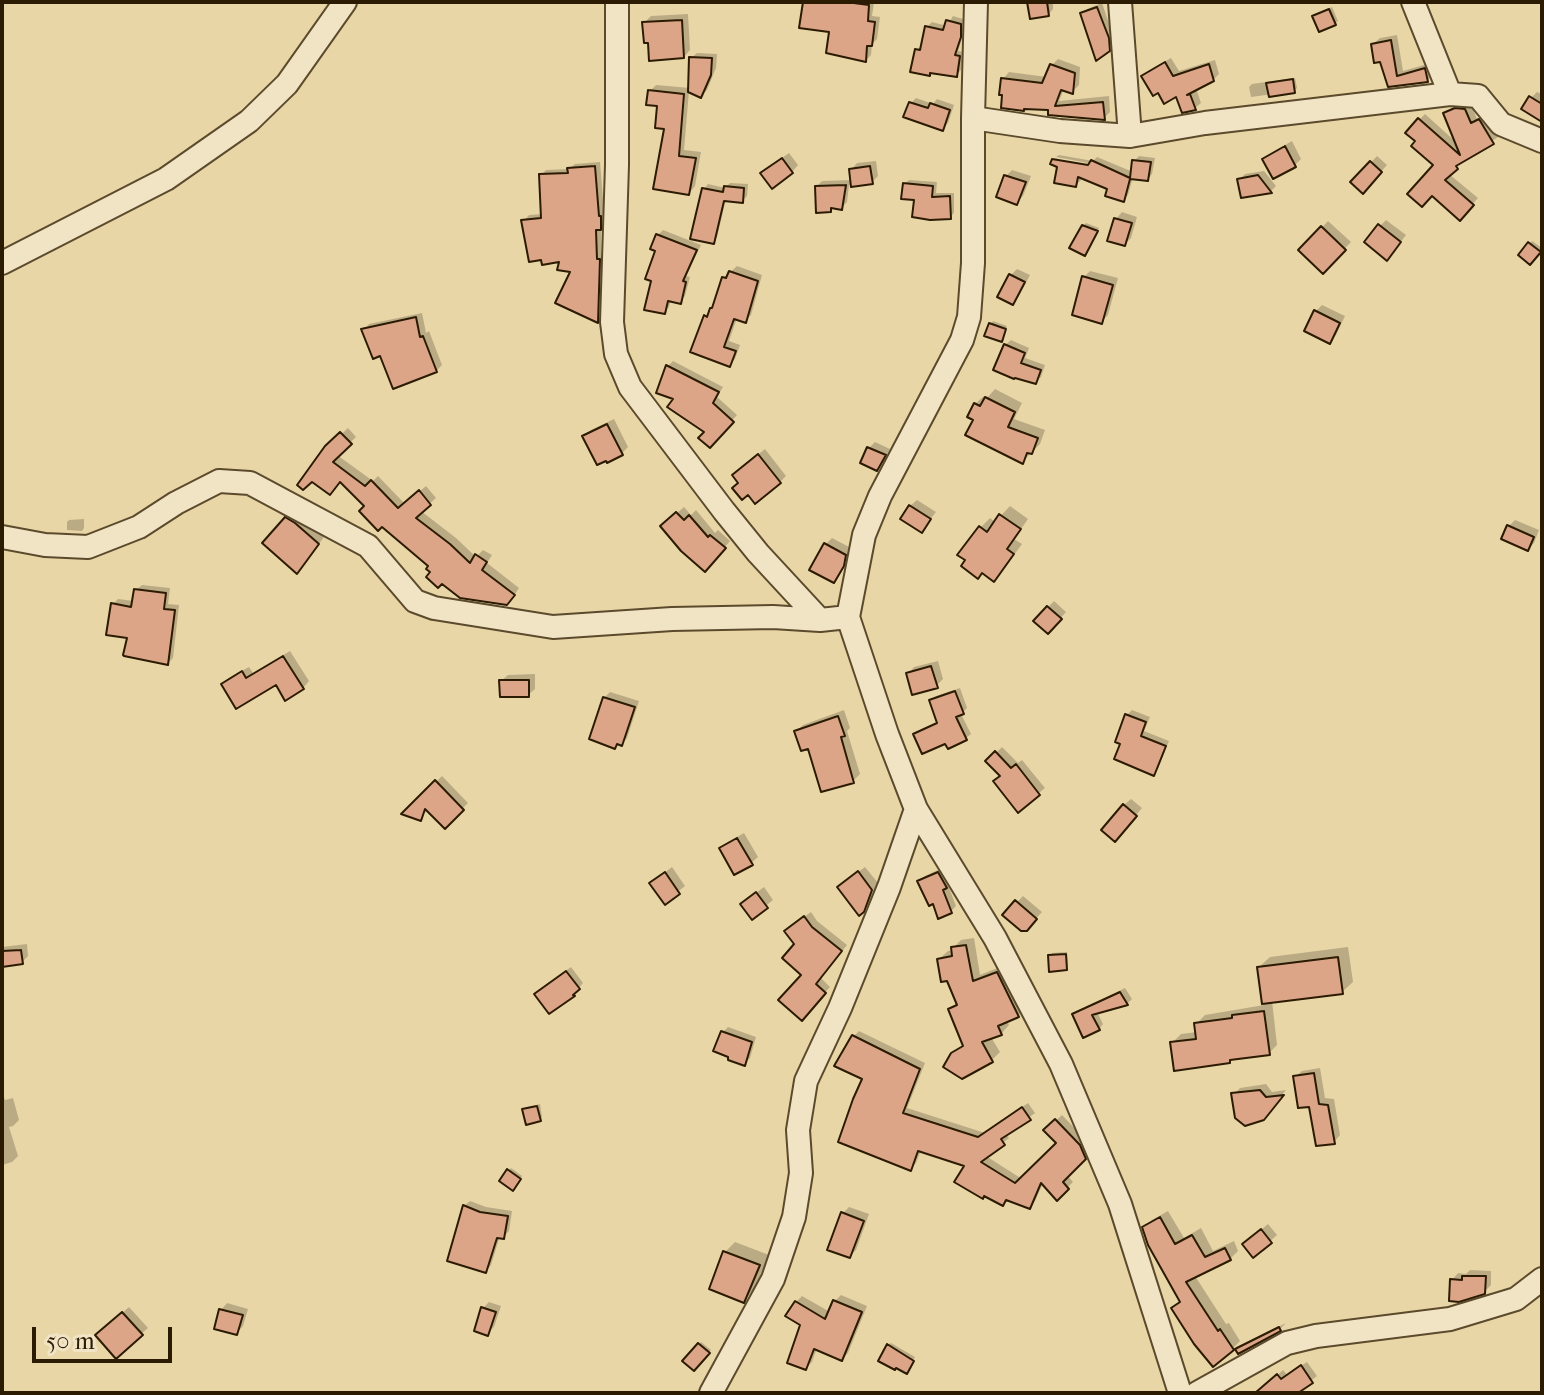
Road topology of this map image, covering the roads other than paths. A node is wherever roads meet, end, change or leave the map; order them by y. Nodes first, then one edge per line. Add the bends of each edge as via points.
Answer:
1 (345, 2) edge
2 (617, 2) edge
3 (976, 2) edge
4 (1120, 2) edge
5 (1413, 2) edge
6 (1450, 94) junction
7 (973, 118) junction
8 (1130, 136) junction
9 (1542, 141) edge
10 (2, 263) edge
11 (2, 537) edge
12 (848, 617) junction
13 (820, 620) junction
14 (916, 809) junction
15 (1542, 1279) edge
16 (711, 1393) edge
17 (1180, 1393) edge
18 (1197, 1393) edge

1 - 10 street via 287,84 249,121 166,179
2 - 13 street via 612,322 616,354 630,387 714,498
3 - 7 street
4 - 8 street
5 - 6 street
6 - 8 street
6 - 9 street via 1478,96 1501,124
7 - 8 street
7 - 12 street via 969,317 864,535
11 - 13 street via 88,547 139,527 219,481 250,483 368,546 415,601 434,608 553,627 672,619
12 - 13 street
12 - 14 street
14 - 16 street via 857,968 806,1081 794,1217 773,1279
14 - 17 street via 995,938 1061,1064 1120,1204
15 - 18 street via 1516,1299 1450,1319 1287,1343

